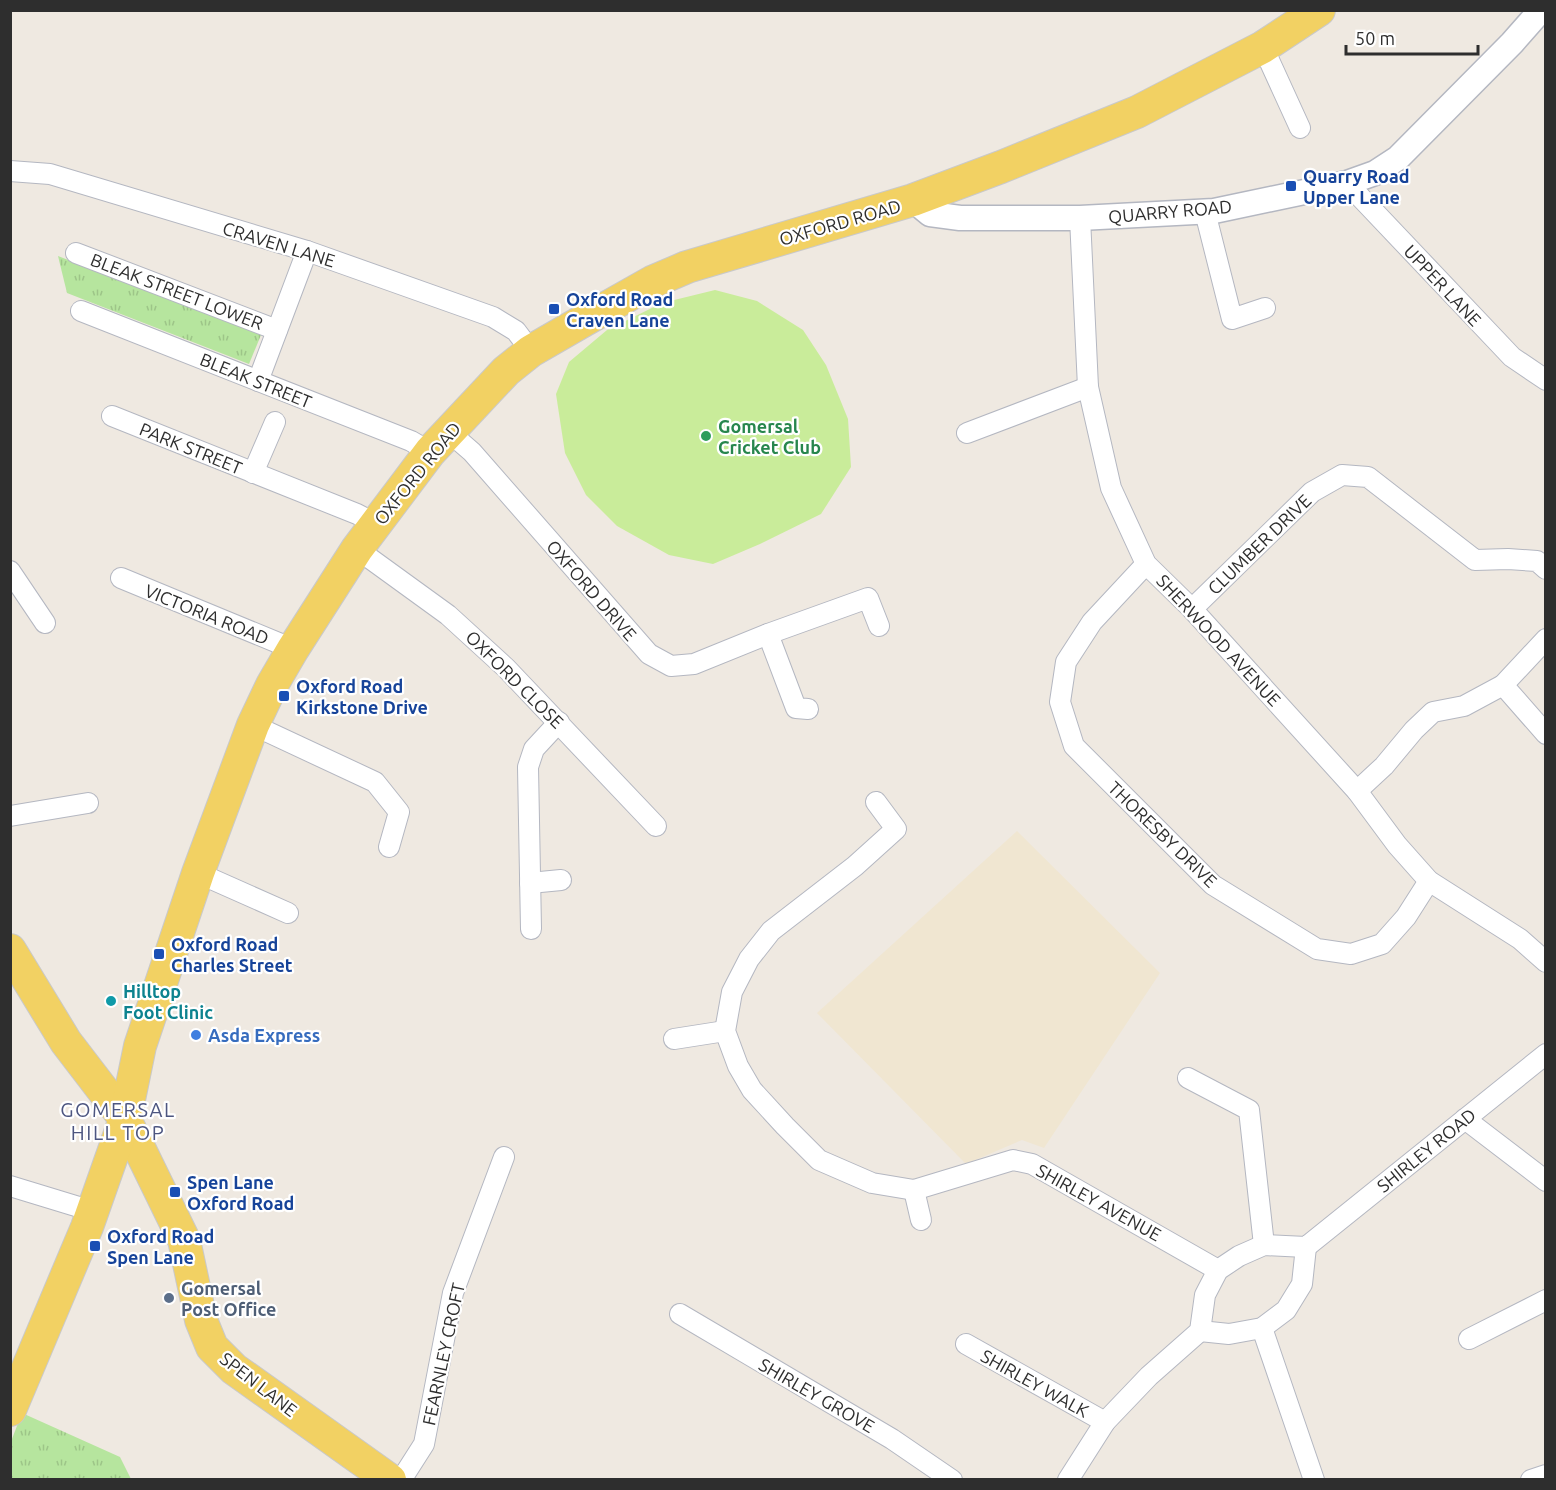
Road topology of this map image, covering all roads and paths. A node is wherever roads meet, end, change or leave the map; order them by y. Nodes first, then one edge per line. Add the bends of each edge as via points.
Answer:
1 (1319, 10) edge
2 (1540, 10) edge
3 (1263, 47) junction
4 (1300, 128) dead end
5 (10, 171) edge
6 (1347, 183) junction
7 (913, 200) junction
8 (1205, 212) junction
9 (1080, 218) junction
10 (307, 251) junction
11 (76, 253) dead end
12 (1265, 308) dead end
13 (81, 311) dead end
14 (277, 330) junction
15 (531, 351) junction
16 (1545, 380) edge
17 (258, 381) junction
18 (1088, 387) junction
19 (125, 415) dead end
20 (274, 422) dead end
21 (967, 433) dead end
22 (440, 442) junction
23 (253, 473) junction
24 (376, 524) junction
25 (357, 549) junction
26 (1146, 564) junction
27 (1545, 569) edge
28 (10, 571) edge
29 (121, 578) dead end
30 (1192, 609) junction
31 (45, 623) dead end
32 (879, 626) dead end
33 (768, 634) junction
34 (1545, 639) edge
35 (293, 649) junction
36 (1503, 685) junction
37 (797, 712) dead end
38 (559, 722) junction
39 (253, 724) junction
40 (1545, 734) edge
41 (1357, 791) junction
42 (876, 802) dead end
43 (88, 803) dead end
44 (10, 816) edge
45 (656, 826) dead end
46 (389, 847) dead end
47 (198, 873) junction
48 (561, 880) dead end
49 (1429, 881) junction
50 (530, 884) junction
51 (288, 913) dead end
52 (531, 929) dead end
53 (10, 950) edge
54 (1545, 962) edge
55 (725, 1031) junction
56 (674, 1039) dead end
57 (1545, 1054) edge
58 (1188, 1078) dead end
59 (125, 1119) junction
60 (1465, 1119) junction
61 (504, 1157) dead end
62 (1545, 1181) edge
63 (10, 1186) edge
64 (914, 1190) junction
65 (93, 1211) junction
66 (921, 1220) dead end
67 (1264, 1245) junction
68 (1306, 1247) junction
69 (1218, 1270) junction
70 (1545, 1300) edge
71 (680, 1314) dead end
72 (1262, 1328) junction
73 (1200, 1331) junction
74 (1469, 1339) dead end
75 (966, 1344) dead end
76 (10, 1410) edge
77 (1105, 1422) junction
78 (1545, 1475) edge
79 (390, 1479) edge
80 (401, 1479) edge
81 (952, 1479) edge
82 (1068, 1479) edge
83 (1314, 1479) edge
84 (1531, 1479) edge

1 - 3 main road, OXFORD ROAD
2 - 6 street, QUARRY ROAD via 1398,158 1375,173
3 - 4 street
3 - 7 main road, OXFORD ROAD via 1137,111
5 - 10 street, CRAVEN LANE via 50,174
6 - 8 street, QUARRY ROAD
6 - 16 street, UPPER LANE via 1512,357
7 - 9 street, QUARRY ROAD via 930,214 960,218
7 - 15 main road, OXFORD ROAD via 687,267 652,282
8 - 9 street, QUARRY ROAD
8 - 12 street via 1232,319
9 - 18 street, SHERWOOD AVENUE
10 - 14 street
10 - 15 street, CRAVEN LANE via 493,317 516,331
11 - 14 street, BLEAK STREET LOWER
13 - 17 street, BLEAK STREET
14 - 17 street
15 - 22 main road, OXFORD ROAD via 506,371
17 - 22 street, BLEAK STREET via 411,441
18 - 21 street
18 - 26 street, SHERWOOD AVENUE via 1111,488
19 - 23 street, PARK STREET
20 - 23 street, PARK STREET
22 - 24 main road, OXFORD ROAD
22 - 33 street, OXFORD DRIVE via 472,452 648,654 672,666 694,664
23 - 24 street, PARK STREET
24 - 25 main road, OXFORD ROAD
25 - 35 main road, OXFORD ROAD
25 - 38 street, OXFORD CLOSE via 458,623
26 - 30 street, SHERWOOD AVENUE
26 - 49 street, THORESBY DRIVE via 1092,622 1066,662 1060,702 1074,746 1213,885 1317,949 1351,954 1382,944 1406,917
27 - 30 street, CLUMBER DRIVE via 1537,561 1474,560 1368,477 1342,475 1312,492
28 - 31 street
29 - 35 street, VICTORIA ROAD
30 - 41 street, SHERWOOD AVENUE
32 - 33 street, OXFORD DRIVE via 868,598
33 - 37 street
34 - 36 street
35 - 39 main road, OXFORD ROAD
36 - 40 street
36 - 41 street via 1464,706 1433,712
38 - 45 street, OXFORD CLOSE
38 - 50 street via 534,749 528,767
39 - 46 street via 375,782 399,812
39 - 47 main road, OXFORD ROAD
41 - 49 street, SHERWOOD AVENUE
42 - 55 street via 896,829 771,931 749,959 732,992
43 - 44 street
47 - 51 street
47 - 59 main road, OXFORD ROAD via 140,1046
48 - 50 street
49 - 54 street, SHERWOOD AVENUE via 1520,939
50 - 52 street
53 - 59 main road, SPEN LANE via 66,1042
55 - 56 street
55 - 64 street, SHIRLEY AVENUE via 738,1066 753,1090 819,1160 872,1184
57 - 60 street, SHIRLEY ROAD
58 - 67 street via 1250,1110
59 - 65 main road, OXFORD ROAD
59 - 79 main road, SPEN LANE via 184,1240 201,1320 212,1347 234,1369
60 - 62 street
60 - 68 street, SHIRLEY ROAD
61 - 80 street, FEARNLEY CROFT via 453,1293 424,1444
63 - 65 street
64 - 66 street
64 - 69 street, SHIRLEY AVENUE via 1013,1160 1032,1164
65 - 76 main road, OXFORD ROAD
67 - 68 street
67 - 69 street
68 - 72 street via 1302,1284 1286,1310
69 - 73 street via 1205,1295
70 - 74 street
71 - 81 street, SHIRLEY GROVE via 892,1439
72 - 73 street via 1229,1334
72 - 83 street
73 - 77 street
75 - 77 street, SHIRLEY WALK
77 - 82 street
78 - 84 street

